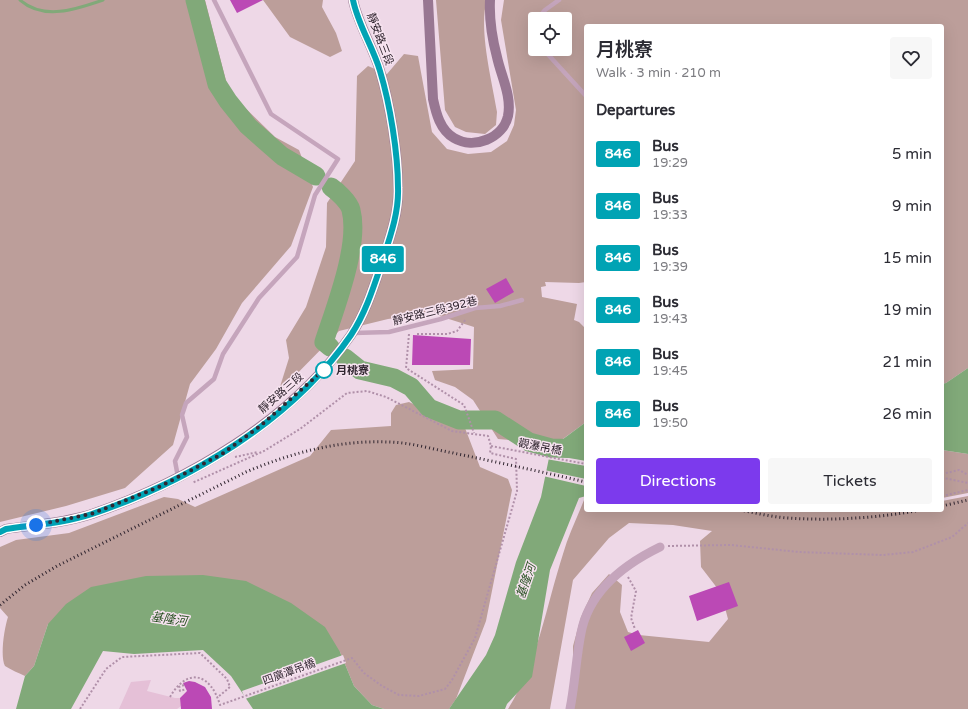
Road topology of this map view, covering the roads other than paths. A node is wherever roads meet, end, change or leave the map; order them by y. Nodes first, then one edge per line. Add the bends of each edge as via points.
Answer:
1 (214, 0) edge
2 (353, 0) edge
3 (428, 0) edge
4 (490, 0) edge
5 (559, 0) edge
6 (543, 12) edge
7 (549, 56) edge
8 (584, 94) edge
9 (522, 300) dead end
10 (352, 333) junction
11 (178, 476) junction
12 (0, 532) edge
13 (660, 547) road end
14 (570, 709) edge

1 - 11 lane via 271,114 338,159 314,195 297,257 259,298 223,354 214,379 186,403 182,415 187,437 175,461
2 - 10 main road, 靜安路三段 via 380,71 390,110 398,188 389,240 371,295
3 - 4 main road via 436,114 453,138 474,142 486,141 497,134 504,126 508,115 508,93 496,57 489,19
5 - 6 lane
7 - 8 lane
9 - 10 lane, 靜安路三段392巷 via 500,306 475,308 389,332
10 - 11 main road, 靜安路三段 via 326,368 259,427 222,454
11 - 12 main road, 靜安路三段 via 159,487 91,514
13 - 14 street via 622,570 597,593 581,633

